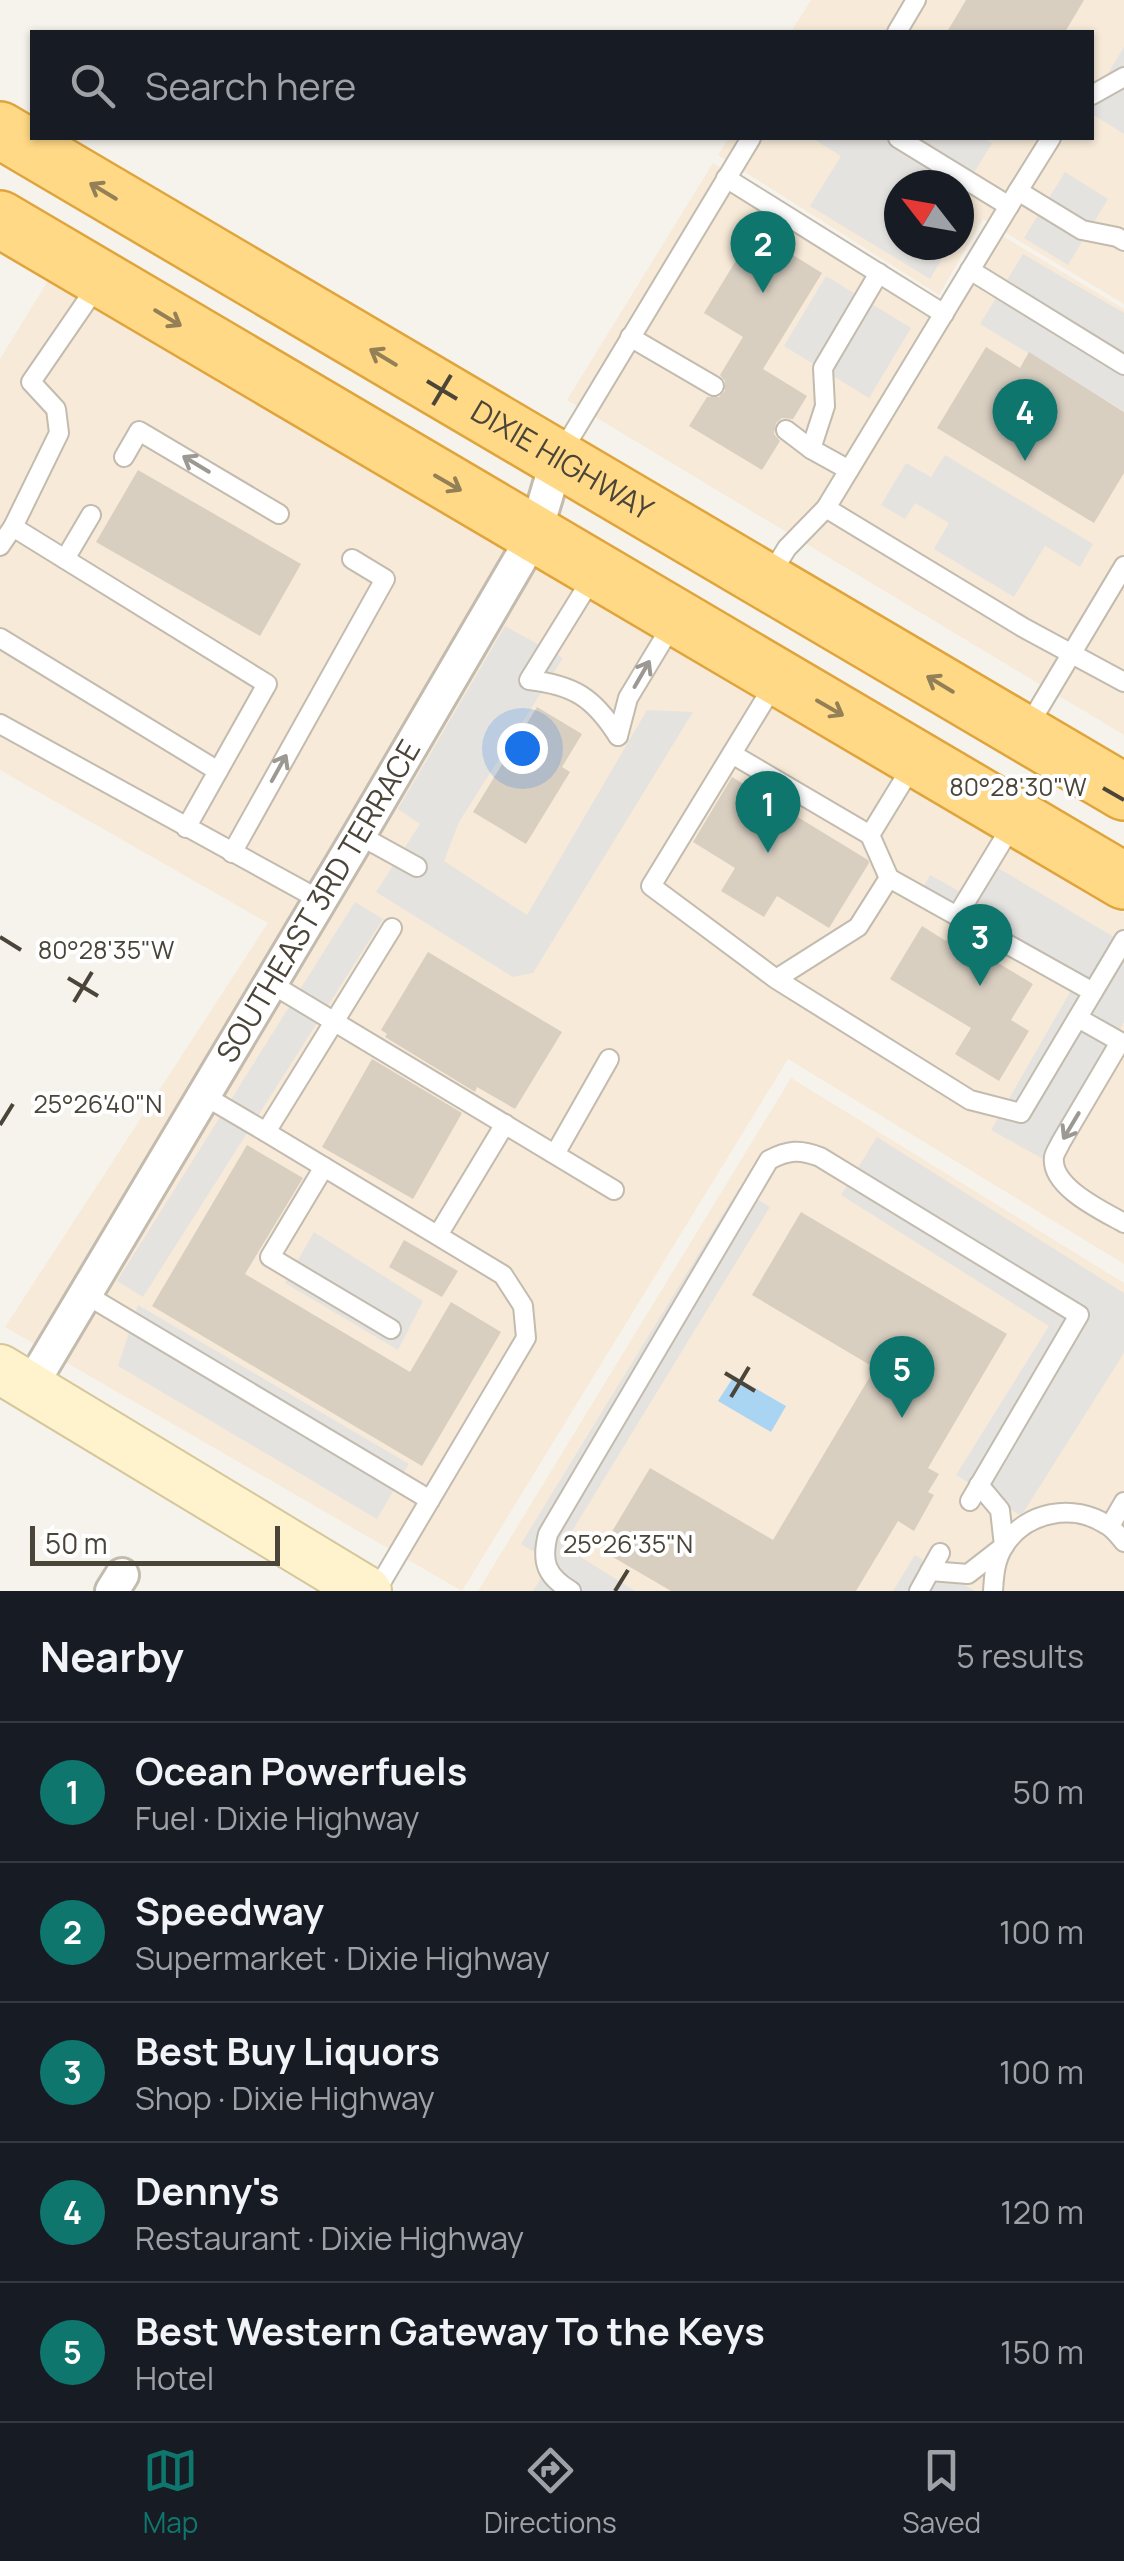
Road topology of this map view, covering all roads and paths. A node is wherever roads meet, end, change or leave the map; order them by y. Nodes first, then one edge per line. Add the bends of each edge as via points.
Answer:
1 (916, 0) edge
2 (898, 30) edge
3 (1124, 77) edge
4 (1094, 94) edge
5 (0, 130) edge
6 (750, 140) edge
7 (902, 140) edge
8 (1050, 140) edge
9 (726, 178) junction
10 (1014, 199) junction
11 (0, 220) edge
12 (1124, 241) edge
13 (970, 270) junction
14 (879, 273) junction
15 (102, 279) junction
16 (944, 314) junction
17 (630, 337) junction
18 (1124, 365) edge
19 (714, 386) dead end
20 (786, 430) dead end
21 (812, 449) junction
22 (124, 457) dead end
23 (557, 460) junction
24 (849, 470) junction
25 (826, 508) junction
26 (279, 514) dead end
27 (91, 515) dead end
28 (13, 527) junction
29 (535, 534) junction
30 (0, 546) edge
31 (66, 559) junction
32 (352, 559) dead end
33 (1124, 566) edge
34 (597, 571) junction
35 (766, 580) junction
36 (677, 617) junction
37 (0, 638) edge
38 (1072, 653) junction
39 (778, 679) junction
40 (1124, 682) edge
41 (0, 724) edge
42 (1024, 734) junction
43 (732, 754) junction
44 (917, 758) junction
45 (218, 771) junction
46 (1124, 792) edge
47 (1016, 819) junction
48 (186, 828) junction
49 (359, 835) junction
50 (870, 835) junction
51 (232, 853) junction
52 (417, 867) dead end
53 (889, 878) junction
54 (1124, 881) edge
55 (320, 900) junction
56 (957, 916) junction
57 (392, 928) dead end
58 (1124, 940) edge
59 (776, 979) junction
60 (270, 982) junction
61 (1093, 992) junction
62 (1078, 1018) junction
63 (334, 1021) junction
64 (1122, 1043) edge
65 (608, 1059) dead end
66 (203, 1095) junction
67 (505, 1124) junction
68 (266, 1132) junction
69 (555, 1154) junction
70 (324, 1167) junction
71 (614, 1190) dead end
72 (1124, 1223) edge
73 (438, 1235) junction
74 (86, 1294) junction
75 (391, 1329) dead end
76 (15, 1378) edge
77 (430, 1500) junction
78 (1124, 1502) edge
79 (1110, 1526) junction
80 (1124, 1542) edge
81 (1004, 1546) junction
82 (940, 1553) dead end
83 (930, 1571) junction
84 (367, 1591) edge
85 (376, 1591) edge
86 (571, 1591) edge
87 (918, 1591) edge
88 (993, 1591) edge

1 - 2 lane
3 - 4 lane
23 -> 5 highway, DIXIE HIGHWAY
6 - 9 lane
7 - 10 lane
8 - 10 lane
9 - 14 lane
9 - 17 lane
10 - 12 lane
10 - 13 lane
11 - 15 highway
13 - 16 lane
13 - 18 lane
14 - 16 lane
14 - 21 lane via 823,368 825,406
15 - 28 lane via 31,382 56,409 59,433
15 -> 29 highway
16 - 24 lane
17 - 19 lane
17 - 23 lane
20 - 21 lane
21 - 24 lane
26 -> 22 lane via 140,430
23 - 29 street, SOUTHEAST 3RD TERRACE
23 - 35 highway, DIXIE HIGHWAY
24 - 25 lane
25 - 35 lane
25 - 38 lane
27 - 31 lane
28 - 30 lane
28 - 31 lane
29 - 34 highway
29 - 49 street, SOUTHEAST 3RD TERRACE
31 - 45 lane via 267,684
51 -> 32 lane via 385,579
33 - 38 lane
34 - 36 highway
34 -> 36 lane via 529,680 573,689 618,736 628,698
42 -> 35 highway, DIXIE HIGHWAY
36 - 39 highway
37 - 45 lane
38 - 40 lane
38 - 42 lane
39 - 43 lane
39 -> 44 highway
41 - 48 lane
42 - 46 highway, DIXIE HIGHWAY
43 - 50 lane
43 - 59 lane via 652,886
44 - 47 highway
44 - 50 lane
45 - 48 lane
47 - 54 highway
47 - 56 lane
48 - 51 lane
49 - 52 lane
49 - 55 street, SOUTHEAST 3RD TERRACE
50 - 53 lane
51 - 55 lane
53 - 56 lane
53 - 59 lane via 858,927
55 - 60 street, SOUTHEAST 3RD TERRACE
56 - 61 lane
57 - 63 lane
58 - 61 lane
59 - 62 lane via 970,1100 1021,1114
60 - 63 lane
60 - 66 street, SOUTHEAST 3RD TERRACE
61 - 62 lane
62 - 64 lane
63 - 67 lane
63 - 68 lane
64 -> 72 lane via 1054,1158 1078,1196
65 - 69 lane
66 - 68 lane
66 - 74 street, SOUTHEAST 3RD TERRACE
67 - 69 lane
67 - 73 lane
68 - 70 lane
69 - 71 lane
70 - 73 lane
70 - 75 lane via 270,1256
73 - 77 lane via 504,1274 523,1306 526,1338
74 - 76 street, SOUTHEAST 3RD TERRACE
74 - 77 lane
76 - 84 main road
77 - 85 lane
78 - 79 lane
79 - 80 lane
79 - 81 lane via 1088,1515 1041,1516
81 - 83 lane via 968,1574
81 - 86 lane via 1000,1510 975,1493 1079,1314 802,1150 769,1160 548,1534 543,1556 551,1575
81 - 88 lane
82 - 83 lane
83 - 87 lane

